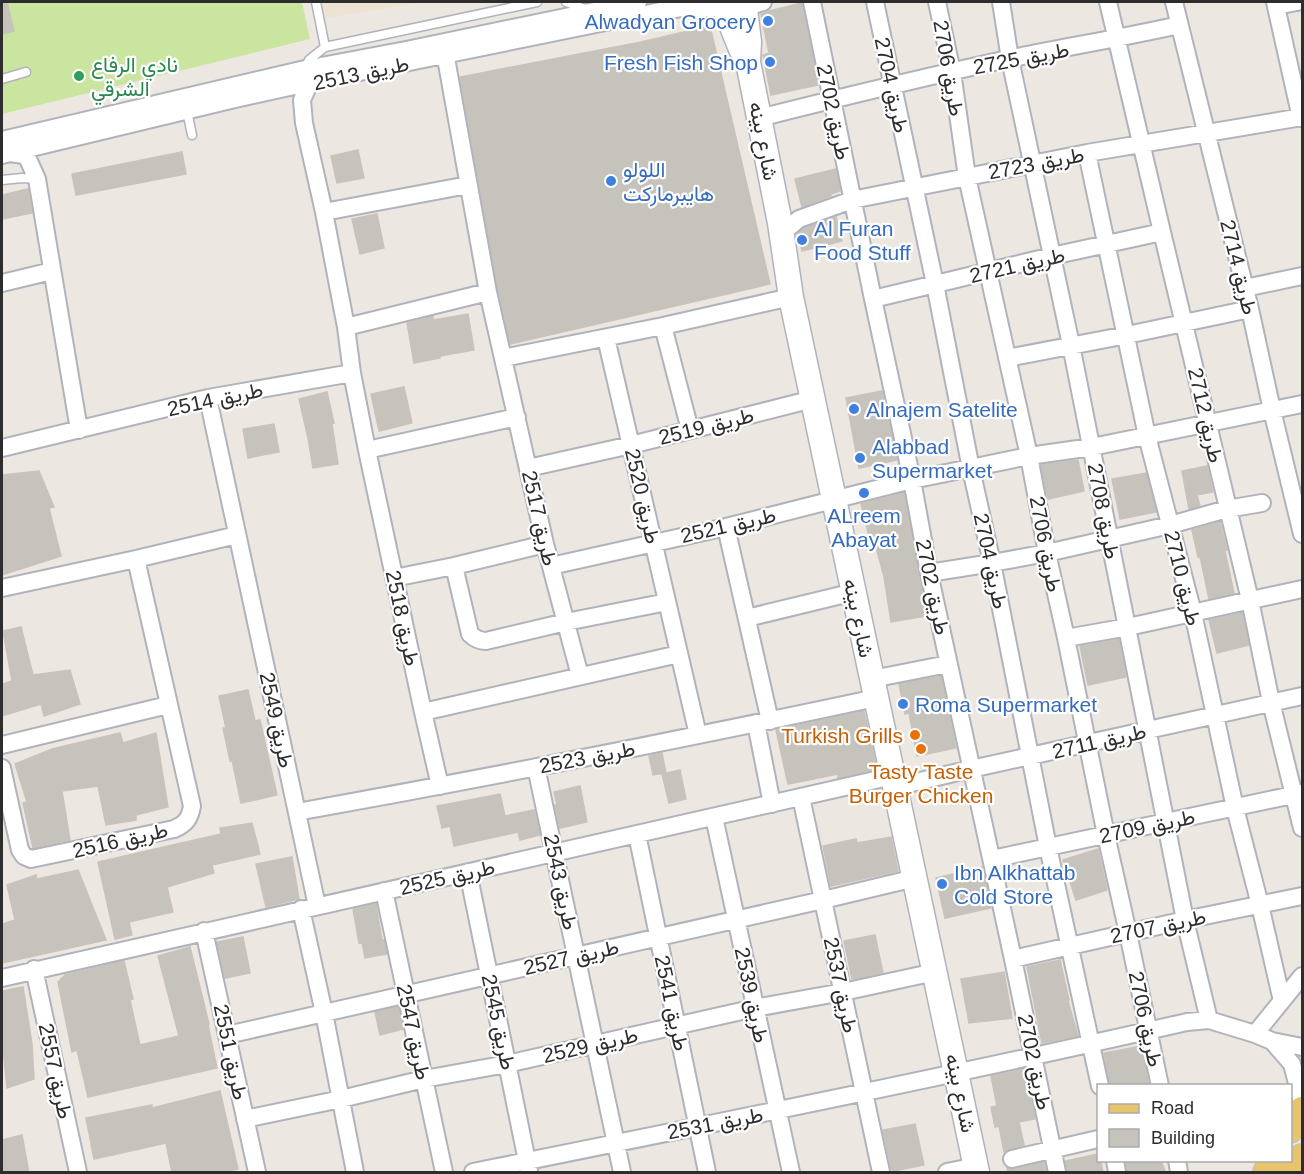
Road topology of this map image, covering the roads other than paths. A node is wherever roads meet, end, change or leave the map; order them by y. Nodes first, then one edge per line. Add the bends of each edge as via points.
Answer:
1 (316, 2) edge
2 (537, 2) edge
3 (566, 2) edge
4 (638, 2) edge
5 (812, 2) edge
6 (875, 2) edge
7 (937, 2) edge
8 (1001, 2) edge
9 (1108, 2) edge
10 (1174, 2) edge
11 (1297, 2) edge
12 (1275, 4) edge
13 (740, 5) edge
14 (591, 11) junction
15 (1179, 25) junction
16 (1117, 39) junction
17 (325, 47) junction
18 (444, 49) junction
19 (1010, 59) junction
20 (26, 72) dead end
21 (952, 72) junction
22 (307, 76) junction
23 (2, 79) edge
24 (892, 86) junction
25 (831, 100) junction
26 (187, 111) junction
27 (759, 118) junction
28 (1302, 118) edge
29 (1206, 134) junction
30 (192, 135) dead end
31 (31, 141) junction
32 (53, 143) junction
33 (1142, 144) junction
34 (4, 149) edge
35 (1087, 153) junction
36 (1033, 163) junction
37 (967, 177) junction
38 (37, 179) junction
39 (2, 180) edge
40 (468, 185) junction
41 (914, 187) junction
42 (852, 200) junction
43 (324, 212) junction
44 (1161, 232) junction
45 (782, 237) junction
46 (1107, 244) junction
47 (1052, 256) junction
48 (52, 271) junction
49 (988, 272) junction
50 (1302, 276) edge
51 (2, 283) edge
52 (935, 284) junction
53 (1245, 288) junction
54 (488, 292) junction
55 (791, 297) junction
56 (873, 299) junction
57 (1250, 309) junction
58 (1184, 324) junction
59 (663, 326) junction
60 (346, 327) junction
61 (1127, 335) junction
62 (606, 338) junction
63 (1071, 345) junction
64 (1007, 357) junction
65 (504, 358) junction
66 (352, 373) junction
67 (208, 398) junction
68 (813, 399) junction
69 (1302, 404) edge
70 (1272, 410) junction
71 (517, 417) junction
72 (1208, 422) junction
73 (79, 430) junction
74 (690, 430) junction
75 (1148, 436) junction
76 (631, 445) junction
77 (1092, 447) junction
78 (2, 448) edge
79 (367, 450) junction
80 (1029, 456) junction
81 (528, 468) junction
82 (971, 469) junction
83 (912, 480) junction
84 (835, 500) junction
85 (1262, 503) dead end
86 (1227, 509) junction
87 (1170, 525) junction
88 (726, 527) junction
89 (1302, 534) edge
90 (237, 535) junction
91 (1110, 539) junction
92 (654, 543) junction
93 (545, 544) junction
94 (1047, 553) junction
95 (136, 560) junction
96 (992, 563) junction
97 (454, 566) junction
98 (551, 566) junction
99 (929, 573) junction
100 (394, 578) junction
101 (2, 588) edge
102 (1302, 589) edge
103 (854, 592) junction
104 (1250, 600) junction
105 (667, 602) junction
106 (1193, 613) junction
107 (747, 618) junction
108 (566, 622) junction
109 (1128, 627) junction
110 (1066, 638) junction
111 (679, 654) junction
112 (948, 664) junction
113 (580, 676) junction
114 (874, 689) junction
115 (1302, 696) edge
116 (1271, 702) junction
117 (168, 705) junction
118 (423, 712) junction
119 (1216, 716) junction
120 (763, 722) junction
121 (1148, 730) junction
122 (698, 735) junction
123 (1088, 744) junction
124 (2, 745) edge
125 (1031, 756) junction
126 (536, 767) junction
127 (2, 768) edge
128 (971, 769) junction
129 (894, 781) junction
130 (440, 786) junction
131 (1298, 794) edge
132 (801, 797) junction
133 (772, 804) junction
134 (1235, 808) junction
135 (297, 812) junction
136 (714, 817) junction
137 (1166, 822) junction
138 (1302, 828) edge
139 (637, 834) junction
140 (1106, 835) junction
141 (1048, 847) junction
142 (555, 853) junction
143 (992, 859) junction
144 (468, 872) junction
145 (915, 878) junction
146 (384, 891) junction
147 (1302, 896) edge
148 (823, 900) junction
149 (1260, 905) junction
150 (309, 908) junction
151 (736, 920) junction
152 (1185, 920) junction
153 (204, 931) junction
154 (1128, 933) junction
155 (658, 937) junction
156 (1069, 946) junction
157 (577, 956) junction
158 (1013, 959) junction
159 (34, 969) junction
160 (935, 972) junction
161 (489, 976) junction
162 (1302, 976) edge
163 (2, 978) edge
164 (843, 992) junction
165 (406, 994) junction
166 (1282, 1001) junction
167 (755, 1008) junction
168 (324, 1013) junction
169 (1209, 1020) junction
170 (677, 1026) junction
171 (1148, 1031) junction
172 (1255, 1034) junction
173 (227, 1035) junction
174 (1272, 1041) junction
175 (595, 1043) junction
176 (1091, 1044) junction
177 (1302, 1047) edge
178 (1034, 1057) junction
179 (507, 1064) junction
180 (956, 1073) junction
181 (424, 1079) junction
182 (1100, 1084) edge
183 (1160, 1084) edge
184 (864, 1093) junction
185 (341, 1099) junction
186 (1302, 1102) edge
187 (1302, 1110) edge
188 (778, 1111) junction
189 (245, 1119) junction
190 (698, 1127) junction
191 (1292, 1127) edge
192 (1097, 1139) edge
193 (616, 1143) junction
194 (1052, 1150) junction
195 (1302, 1157) edge
196 (1012, 1159) dead end
197 (529, 1167) edge
198 (977, 1169) edge
199 (78, 1173) edge
200 (257, 1173) edge
201 (355, 1173) edge
202 (444, 1173) edge
203 (473, 1173) edge
204 (622, 1173) edge
205 (707, 1173) edge
206 (791, 1173) edge
207 (881, 1173) edge
208 (947, 1173) edge
209 (1057, 1173) edge
210 (1294, 1173) edge

1 - 17 lane
2 - 17 lane
3 - 14 lane
4 - 14 street, طريق 2513
5 - 25 street, طريق 2702
6 - 24 street, طريق 2704
7 - 21 street, طريق 2706
8 - 19 street, طريق 2708
9 - 16 street, طريق 2712
10 - 15 street, طريق 2714
11 - 12 street
12 - 28 street
13 - 18 street, طريق 2513 via 664,10
13 - 27 street, شارع بينه via 743,53
14 - 18 street, طريق 2513
15 - 16 street, طريق 2725
15 - 29 street, طريق 2714
16 - 19 street, طريق 2725
16 - 33 street, طريق 2712
17 - 22 lane via 309,60
18 - 22 street, طريق 2513
18 - 40 street, طريق 2517
19 - 21 street, طريق 2725
19 - 36 street, طريق 2708
20 - 23 lane
21 - 24 street, طريق 2725
21 - 37 street, طريق 2706
22 - 26 street, طريق 2513
22 - 31 street, طريق 2513
22 - 43 street, طريق 2518 via 302,115
24 - 25 street, طريق 2725
24 - 41 street, طريق 2704
25 - 27 street, طريق 2725
25 - 42 street, طريق 2702
26 - 30 lane
26 - 32 street, طريق 2513
27 - 45 street, شارع بينه
28 - 29 street, طريق 2723
29 - 33 street, طريق 2723
29 - 53 street, طريق 2714
31 - 32 street, طريق 2513
31 - 34 street, طريق 2513
32 - 38 street via 42,158
33 - 35 street, طريق 2723
33 - 44 street, طريق 2712
34 - 38 street via 27,157
35 - 36 street, طريق 2723
35 - 46 street, طريق 2710
36 - 37 street, طريق 2723
36 - 47 street, طريق 2708
37 - 41 street, طريق 2723
37 - 49 street, طريق 2706
38 - 39 lane
38 - 48 street
40 - 43 street
40 - 54 street, طريق 2517
41 - 42 street, طريق 2723
41 - 52 street, طريق 2704
42 - 45 street, طريق 2723 via 799,219
42 - 56 street, طريق 2702
43 - 60 street, طريق 2518
44 - 46 street, طريق 2721
44 - 58 street, طريق 2712
45 - 55 street, شارع بينه
46 - 47 street, طريق 2721
46 - 61 street, طريق 2710
47 - 49 street, طريق 2721
47 - 63 street, طريق 2708
48 - 51 street
48 - 73 street
49 - 52 street, طريق 2721
49 - 64 street, طريق 2706
50 - 53 street
52 - 56 street, طريق 2721
52 - 82 street, طريق 2704
53 - 57 street, طريق 2714
54 - 60 street
54 - 65 street, طريق 2517
55 - 59 street
55 - 68 street, شارع بينه
56 - 83 street, طريق 2702
57 - 58 street
57 - 70 street, طريق 2714
58 - 61 street
58 - 72 street, طريق 2712
59 - 62 street
59 - 74 street
60 - 66 street, طريق 2518
61 - 63 street
61 - 75 street, طريق 2710
62 - 65 street
62 - 76 street, طريق 2520
63 - 64 street
63 - 77 street, طريق 2708
64 - 80 street, طريق 2706
65 - 71 street, طريق 2517
66 - 67 street, طريق 2514
66 - 79 street, طريق 2518
67 - 73 street, طريق 2514
67 - 90 street, طريق 2549
68 - 74 street, طريق 2519
68 - 84 street, شارع بينه
69 - 70 street, طريق 2521
70 - 72 street, طريق 2521
70 - 89 street, طريق 2714
71 - 79 street
71 - 81 street, طريق 2517
72 - 75 street, طريق 2521
72 - 86 street, طريق 2712
73 - 78 street, طريق 2514
74 - 76 street, طريق 2519
75 - 77 street, طريق 2521
75 - 87 street, طريق 2710
76 - 81 street, طريق 2519
76 - 92 street, طريق 2520
77 - 80 street, طريق 2521
77 - 91 street, طريق 2708
79 - 100 street, طريق 2518
80 - 82 street, طريق 2521
80 - 94 street, طريق 2706
81 - 93 street, طريق 2517
82 - 83 street, طريق 2521
82 - 96 street, طريق 2704
83 - 84 street, طريق 2521
83 - 99 street, طريق 2702
84 - 88 street, طريق 2521
84 - 103 street, شارع بينه
85 - 86 street
86 - 87 street
86 - 104 street, طريق 2712
87 - 91 street
87 - 106 street, طريق 2710
88 - 92 street, طريق 2521
88 - 107 street
90 - 95 street
90 - 135 street, طريق 2549
91 - 94 street
91 - 109 street, طريق 2708
92 - 98 street, طريق 2521
92 - 105 street, طريق 2520
93 - 97 street
93 - 98 street, طريق 2517
94 - 96 street
94 - 110 street, طريق 2706
95 - 101 street
95 - 117 street, طريق 2516
96 - 99 street
96 - 125 street, طريق 2704
97 - 100 street
97 - 108 street via 474,638 486,641
98 - 108 street, طريق 2517
99 - 112 street, طريق 2702
100 - 118 street, طريق 2518
102 - 104 street
103 - 107 street
103 - 114 street, شارع بينه
104 - 106 street
104 - 116 street, طريق 2712
105 - 108 street
105 - 111 street, طريق 2520
106 - 109 street
106 - 119 street, طريق 2710
107 - 120 street
108 - 113 street, طريق 2517
109 - 110 street
109 - 121 street, طريق 2708
110 - 123 street, طريق 2706
111 - 113 street
111 - 122 street, طريق 2520
112 - 114 street, طريق 2523
112 - 128 street, طريق 2702
113 - 118 street
114 - 120 street, طريق 2523
114 - 129 street, شارع بينه
115 - 116 street, طريق 2711
116 - 119 street, طريق 2711
116 - 131 street, طريق 2712
117 - 124 street
117 - 127 street, طريق 2516 via 192,806 184,825 174,829 30,860 20,850
118 - 130 street, طريق 2518
119 - 121 street, طريق 2711
119 - 134 street, طريق 2710
120 - 122 street, طريق 2523
120 - 133 street
121 - 123 street, طريق 2711
121 - 137 street, طريق 2708
122 - 126 street, طريق 2523
123 - 125 street, طريق 2711
123 - 140 street, طريق 2706
125 - 128 street, طريق 2711
125 - 141 street, طريق 2704
126 - 130 street, طريق 2523
126 - 142 street, طريق 2543
128 - 129 street, طريق 2711
128 - 143 street, طريق 2702
129 - 132 street, طريق 2525
129 - 145 street, شارع بينه
130 - 135 street, طريق 2523
131 - 134 street, طريق 2709
131 - 138 street, طريق 2712
132 - 133 street, طريق 2525
132 - 148 street, طريق 2537
133 - 136 street, طريق 2525
134 - 137 street, طريق 2709
134 - 149 street, طريق 2710
135 - 150 street, طريق 2549
136 - 139 street, طريق 2525
136 - 151 street, طريق 2539
137 - 140 street, طريق 2709
137 - 152 street, طريق 2708
139 - 142 street, طريق 2525
139 - 155 street, طريق 2541
140 - 141 street, طريق 2709
140 - 154 street, طريق 2706
141 - 143 street, طريق 2709
141 - 156 street, طريق 2704
142 - 144 street, طريق 2525
142 - 157 street, طريق 2543
143 - 158 street, طريق 2702
144 - 146 street, طريق 2525
144 - 161 street, طريق 2545
145 - 148 street, طريق 2527
145 - 160 street, شارع بينه
146 - 150 street, طريق 2525
146 - 165 street, طريق 2547
147 - 149 street, طريق 2707
148 - 151 street, طريق 2527
148 - 164 street, طريق 2537
149 - 152 street, طريق 2707
149 - 166 street, طريق 2710
150 - 153 street, طريق 2525
150 - 168 street, طريق 2549
151 - 155 street, طريق 2527
151 - 167 street, طريق 2539
152 - 154 street, طريق 2707
152 - 169 street, طريق 2708
153 - 159 street, طريق 2525
153 - 173 street, طريق 2551
154 - 156 street, طريق 2707
154 - 171 street, طريق 2706
155 - 157 street, طريق 2527
155 - 170 street, طريق 2541
156 - 158 street, طريق 2707
156 - 176 street, طريق 2704
157 - 161 street, طريق 2527
157 - 175 street, طريق 2543
158 - 178 street, طريق 2702
159 - 163 street, طريق 2525
159 - 199 street, طريق 2557
160 - 164 street, طريق 2529
160 - 180 street, شارع بينه
161 - 165 street, طريق 2527
161 - 179 street, طريق 2545
162 - 166 street
164 - 167 street, طريق 2529
164 - 184 street, طريق 2537
165 - 168 street, طريق 2527
165 - 181 street, طريق 2547
166 - 172 street
167 - 170 street, طريق 2529
167 - 188 street, طريق 2539
168 - 173 street, طريق 2527
168 - 185 street, طريق 2549
169 - 171 street, طريق 2531
169 - 172 street
170 - 175 street, طريق 2529
170 - 190 street, طريق 2541
171 - 176 street, طريق 2531
171 - 183 street, طريق 2706
172 - 174 street
173 - 189 street, طريق 2551
174 - 177 street
174 - 186 street via 1292,1064
175 - 179 street, طريق 2529
175 - 193 street, طريق 2543
176 - 178 street, طريق 2531
176 - 182 street, طريق 2704
178 - 180 street, طريق 2531
178 - 194 street, طريق 2702
179 - 181 street, طريق 2529
179 - 197 street, طريق 2545
180 - 184 street, طريق 2531
180 - 198 street, شارع بينه
181 - 185 street, طريق 2529
181 - 202 street, طريق 2547
184 - 188 street, طريق 2531
184 - 207 street, طريق 2537
185 - 189 street, طريق 2529
185 - 201 street, طريق 2549
187 - 191 main road
188 - 190 street, طريق 2531
188 - 206 street, طريق 2539
189 - 200 street, طريق 2551
190 - 193 street, طريق 2531
190 - 205 street, طريق 2541
192 - 194 street
193 - 197 street, طريق 2531
193 - 204 street, طريق 2543
194 - 196 street
194 - 209 street, طريق 2702
195 - 210 main road
197 - 203 street, طريق 2531
198 - 208 street

